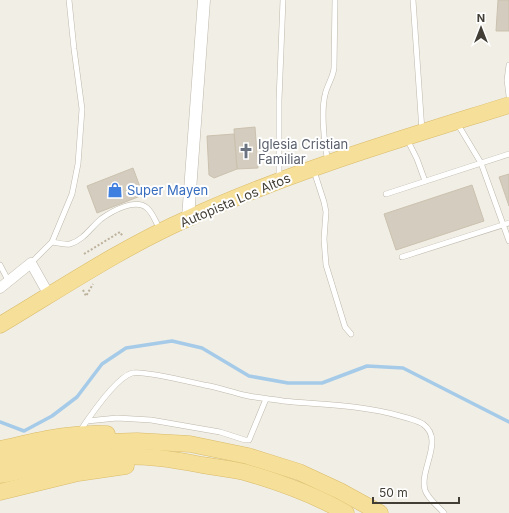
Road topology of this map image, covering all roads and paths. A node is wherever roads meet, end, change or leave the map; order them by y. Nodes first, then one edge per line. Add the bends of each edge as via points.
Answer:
1 (69, 0) edge
2 (204, 0) edge
3 (283, 0) edge
4 (335, 0) edge
5 (413, 0) edge
6 (509, 65) edge
7 (509, 96) edge
8 (509, 105) edge
9 (456, 122) junction
10 (422, 133) junction
11 (407, 138) junction
12 (509, 154) edge
13 (328, 163) junction
14 (481, 163) junction
15 (313, 168) junction
16 (279, 180) junction
17 (425, 182) junction
18 (386, 194) dead end
19 (188, 218) junction
20 (509, 223) edge
21 (502, 225) junction
22 (120, 232) dead end
23 (161, 232) junction
24 (509, 241) edge
25 (52, 242) junction
26 (84, 254) dead end
27 (402, 257) dead end
28 (31, 263) junction
29 (0, 265) edge
30 (9, 282) junction
31 (0, 288) edge
32 (49, 295) junction
33 (0, 325) edge
34 (351, 334) dead end
35 (266, 398) junction
36 (83, 427) junction
37 (190, 444) junction
38 (0, 450) edge
39 (0, 462) edge
40 (200, 464) junction
41 (0, 476) edge
42 (0, 492) edge
43 (346, 513) edge
44 (380, 513) edge
45 (444, 513) edge

1 - 25 lane via 82,122 76,180
2 - 19 street
3 - 16 lane
4 - 13 lane via 334,68 324,104 324,145
5 - 10 lane
6 - 7 lane
8 - 9 main road, Autopista Los Altos
9 - 10 main road, Autopista Los Altos
9 - 14 lane
10 - 11 main road, Autopista Los Altos
11 - 13 main road, Autopista Los Altos
11 - 17 lane
12 - 14 lane
13 - 15 main road, Autopista Los Altos
14 - 17 lane
14 - 21 lane
15 - 16 main road, Autopista Los Altos
15 - 34 lane via 326,212 326,265 345,327
16 - 19 main road, Autopista Los Altos
17 - 18 lane
19 - 23 main road, Autopista Los Altos
20 - 21 lane
21 - 24 lane
21 - 27 lane
22 - 26 path
23 - 25 lane via 146,207 134,205 101,219 69,245
23 - 32 main road, Autopista Los Altos
25 - 28 lane
28 - 30 street
28 - 32 street
29 - 30 lane
30 - 31 street
32 - 33 main road, Autopista Los Altos
35 - 36 lane via 134,373 122,378
35 - 36 lane via 249,440 220,432 151,420 117,418
35 - 45 lane via 378,410 424,425 432,439 424,476 426,491
36 - 37 main road
36 - 38 main road
37 - 39 main road via 107,442 57,448
37 - 44 main road via 248,456 299,472
40 - 41 main road via 175,459 115,457 80,460
40 - 42 main road via 127,466 78,473
40 - 43 main road via 244,472 288,487

